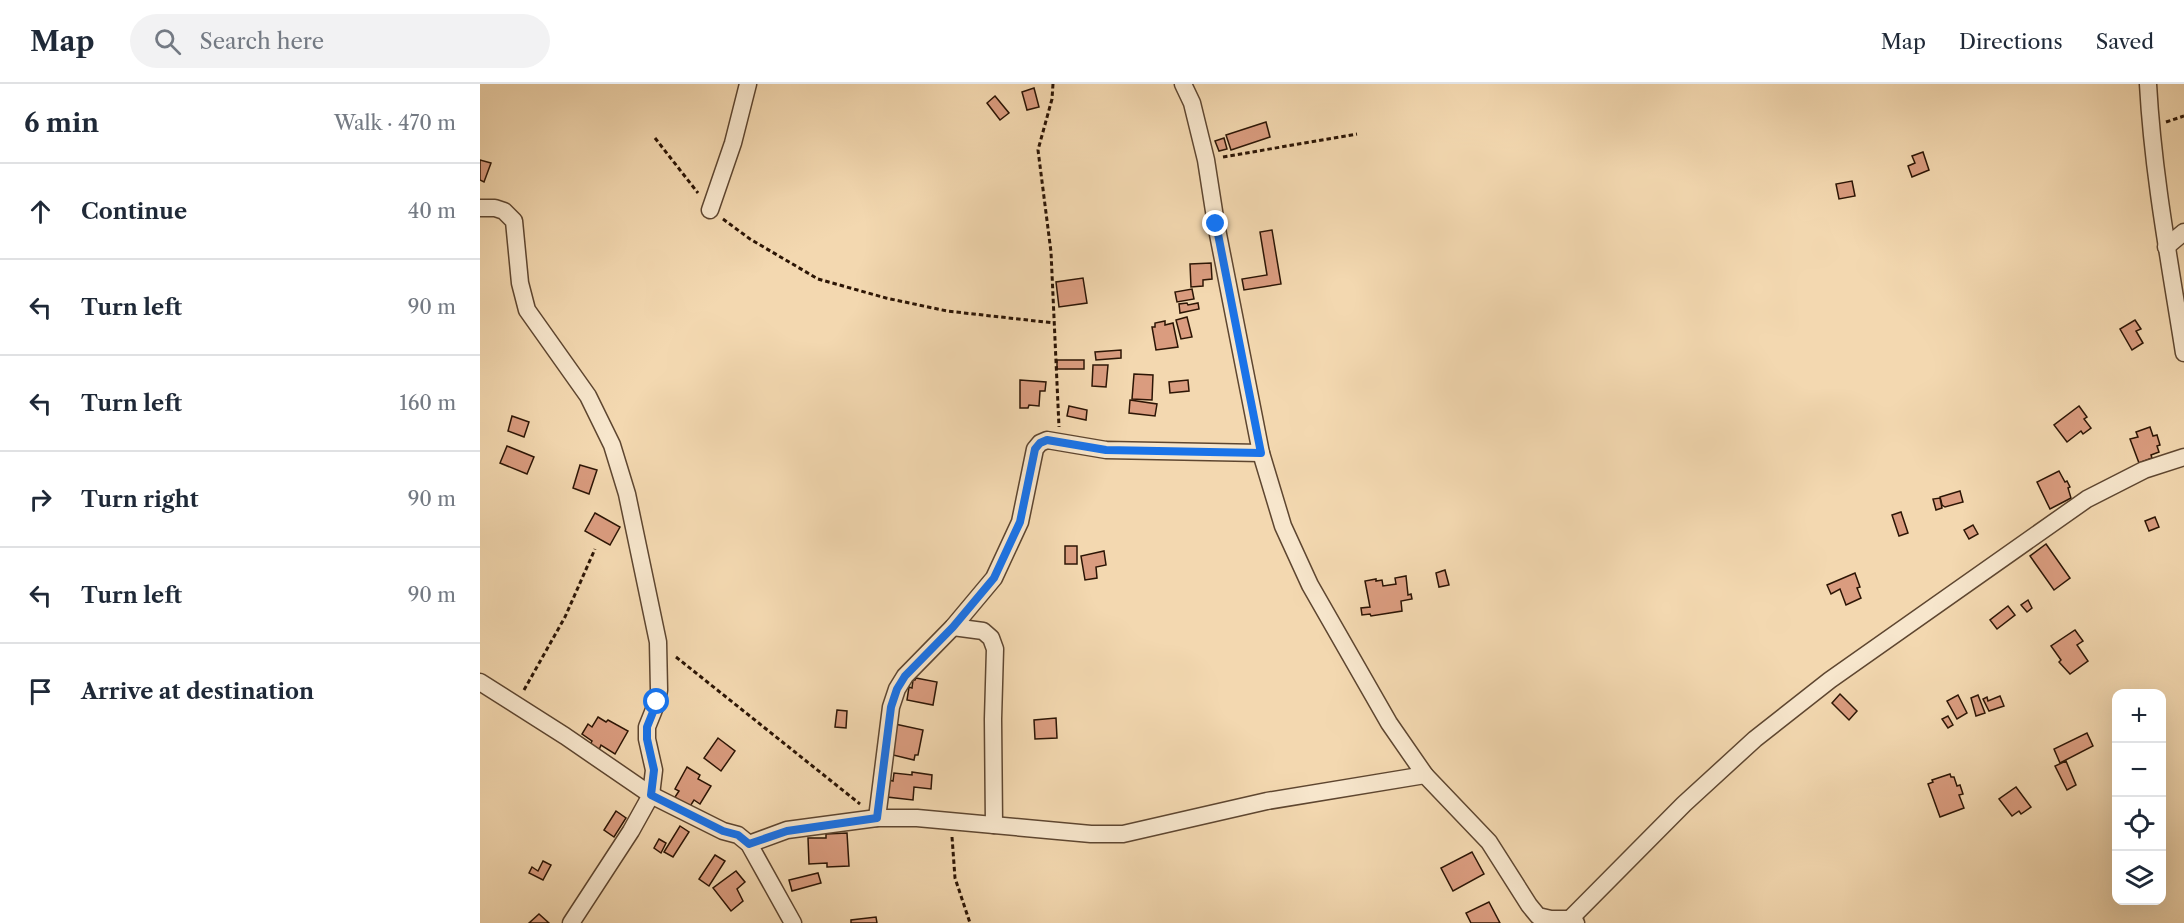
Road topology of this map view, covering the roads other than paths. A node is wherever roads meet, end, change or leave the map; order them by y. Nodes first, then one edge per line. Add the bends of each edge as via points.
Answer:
1 (748, 84) edge
2 (1184, 84) edge
3 (2148, 84) edge
4 (480, 208) edge
5 (711, 210) road end
6 (2184, 232) edge
7 (2166, 247) junction
8 (2184, 352) edge
9 (1261, 453) junction
10 (2184, 458) edge
11 (953, 627) junction
12 (480, 682) edge
13 (1425, 775) junction
14 (651, 795) junction
15 (877, 818) junction
16 (994, 825) junction
17 (749, 844) junction
18 (1536, 920) edge
19 (1573, 921) edge
20 (571, 923) edge
21 (793, 923) edge

1 - 5 street
2 - 9 street via 1206,160
3 - 7 street
4 - 14 street via 504,211 514,221 520,283 527,310 588,396 612,446 627,494 658,642 660,690 647,727 654,770
6 - 7 street
7 - 8 street
9 - 11 street via 1106,450 1060,441 1040,443 1035,449 1020,522 994,578
9 - 13 street via 1282,526 1310,585 1389,723
10 - 19 street via 2144,470 2087,499 1830,680 1737,755 1684,804
11 - 15 street via 897,689 891,707
11 - 16 street via 983,631 995,649
12 - 14 street
13 - 16 street via 1267,801 1123,834
13 - 18 street via 1489,842
14 - 17 street via 738,835
14 - 20 street
15 - 16 street
15 - 17 street via 787,831
17 - 21 street
18 - 19 street

